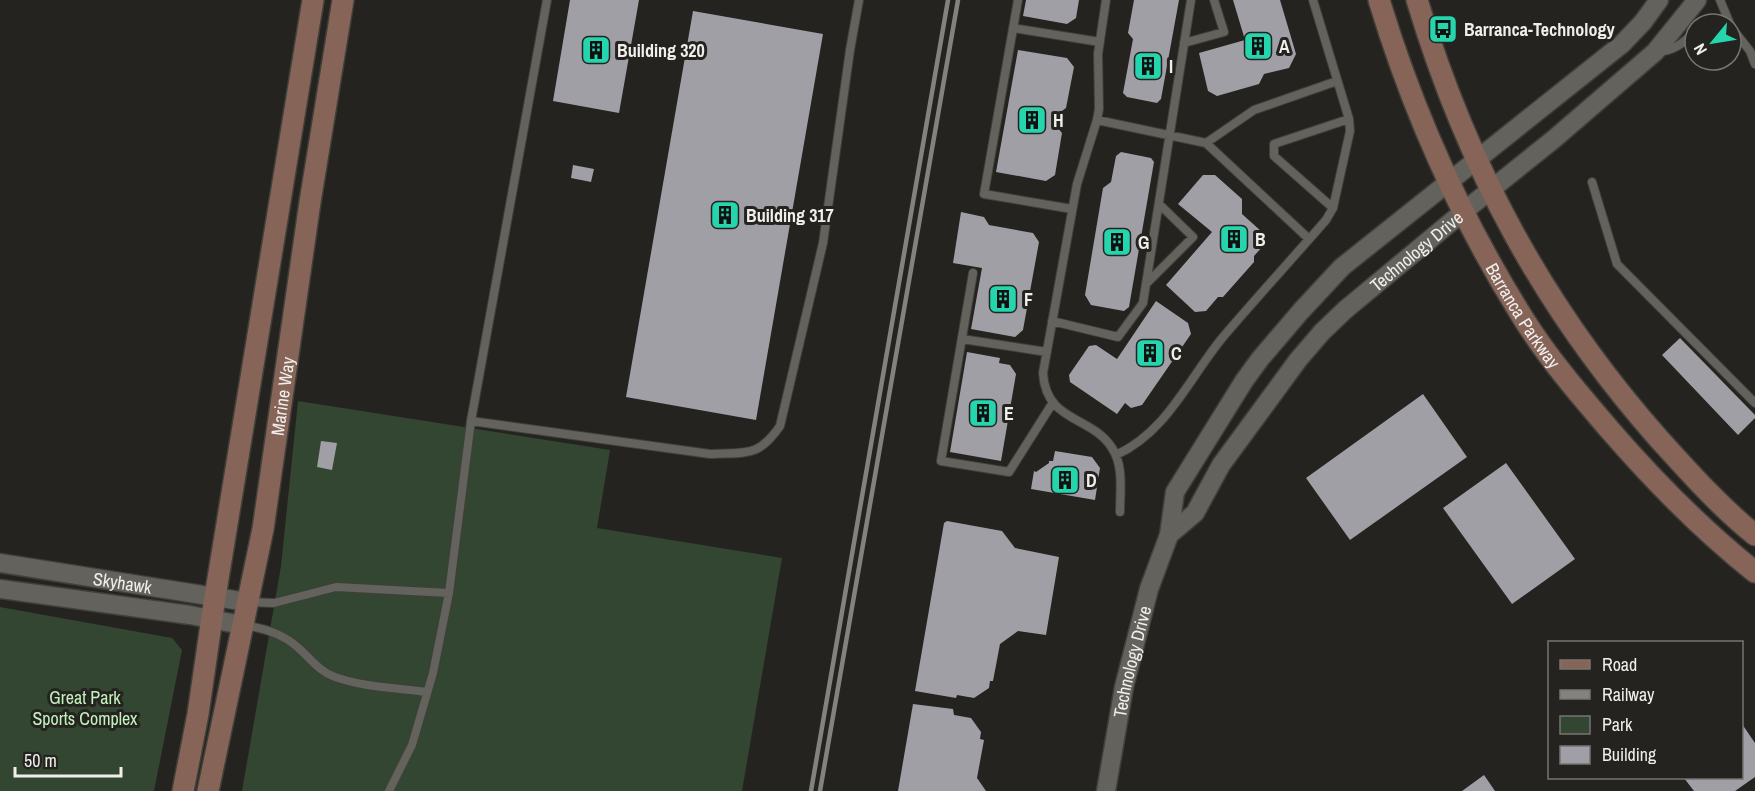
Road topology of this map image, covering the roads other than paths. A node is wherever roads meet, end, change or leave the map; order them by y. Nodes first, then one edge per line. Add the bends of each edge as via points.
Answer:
1 (313, 0) edge
2 (343, 0) edge
3 (546, 0) edge
4 (859, 0) edge
5 (1018, 0) edge
6 (1106, 0) edge
7 (1191, 0) edge
8 (1214, 0) edge
9 (1313, 0) edge
10 (1379, 0) edge
11 (1417, 0) edge
12 (1659, 0) edge
13 (1697, 0) edge
14 (1013, 28) junction
15 (1100, 42) junction
16 (1683, 42) edge
17 (1184, 43) junction
18 (1743, 43) edge
19 (1655, 52) junction
20 (1755, 64) edge
21 (1337, 81) junction
22 (1349, 119) junction
23 (1097, 120) junction
24 (1170, 136) junction
25 (1206, 143) junction
26 (1477, 160) junction
27 (1449, 182) junction
28 (1592, 182) dead end
29 (1491, 190) junction
30 (1159, 204) junction
31 (1333, 208) junction
32 (1072, 209) junction
33 (1463, 212) junction
34 (1309, 239) junction
35 (973, 273) dead end
36 (1146, 284) junction
37 (1052, 321) junction
38 (962, 339) junction
39 (1047, 352) junction
40 (1052, 404) junction
41 (1755, 404) edge
42 (471, 421) junction
43 (1116, 455) junction
44 (1120, 512) dead end
45 (1169, 535) junction
46 (1755, 535) edge
47 (0, 563) edge
48 (1755, 572) edge
49 (0, 588) edge
50 (449, 593) junction
51 (215, 597) junction
52 (247, 602) junction
53 (212, 619) junction
54 (242, 625) junction
55 (427, 692) junction
56 (183, 791) edge
57 (208, 791) edge
58 (389, 791) edge
59 (1106, 791) edge

1 - 51 main road, Marine Way
2 - 52 main road, Marine Way via 263,529
3 - 42 lane
4 - 42 lane via 823,243 780,426 768,443 749,452 710,454
5 - 14 lane
6 - 15 lane
7 - 17 lane
8 - 17 lane via 1224,32
9 - 21 lane
10 - 27 main road, Barranca Parkway via 1412,97
11 - 26 main road, Barranca Parkway via 1447,91
12 - 26 street, Technology Drive via 1622,44
13 - 19 street, Technology Drive
14 - 15 lane
14 - 32 lane via 984,194
15 - 23 lane
16 - 19 lane via 1673,49
17 - 24 lane
18 - 20 lane
19 - 29 street, Technology Drive
21 - 22 lane
21 - 25 lane via 1254,110
22 - 31 lane via 1350,132
22 - 31 lane via 1274,144 1274,156
23 - 24 lane
23 - 32 lane
24 - 25 lane
24 - 30 lane
25 - 34 lane
26 - 27 street, Technology Drive
26 - 29 main road, Barranca Parkway
27 - 33 main road, Barranca Parkway
27 - 45 street, Technology Drive via 1342,267 1260,359 1175,492
28 - 41 lane via 1617,264
29 - 33 street, Technology Drive
29 - 46 main road, Barranca Parkway via 1527,260 1572,330 1621,395 1674,456
30 - 36 lane
30 - 36 lane via 1193,237
31 - 34 lane
32 - 37 lane
33 - 45 street, Technology Drive via 1322,332 1221,465 1196,513
33 - 48 main road, Barranca Parkway via 1524,320 1562,373 1650,476 1718,543
34 - 43 lane via 1221,339 1162,420 1140,442
35 - 38 lane
36 - 37 lane via 1143,303 1118,337
37 - 39 lane
38 - 39 lane
38 - 40 lane via 941,461 1009,472
39 - 40 lane via 1044,386
40 - 43 lane via 1098,434
42 - 50 lane
43 - 44 lane via 1121,479
45 - 59 street, Technology Drive via 1149,590 1124,687
47 - 51 street, Skyhawk
49 - 53 street, Skyhawk
50 - 52 lane via 336,587 274,603
50 - 55 lane
51 - 52 street, Skyhawk
51 - 53 main road, Marine Way
52 - 54 main road, Marine Way
53 - 54 street, Skyhawk
53 - 56 main road, Marine Way
54 - 55 lane via 267,629 289,640 318,668 334,677
54 - 57 main road, Marine Way
55 - 58 lane via 412,745

